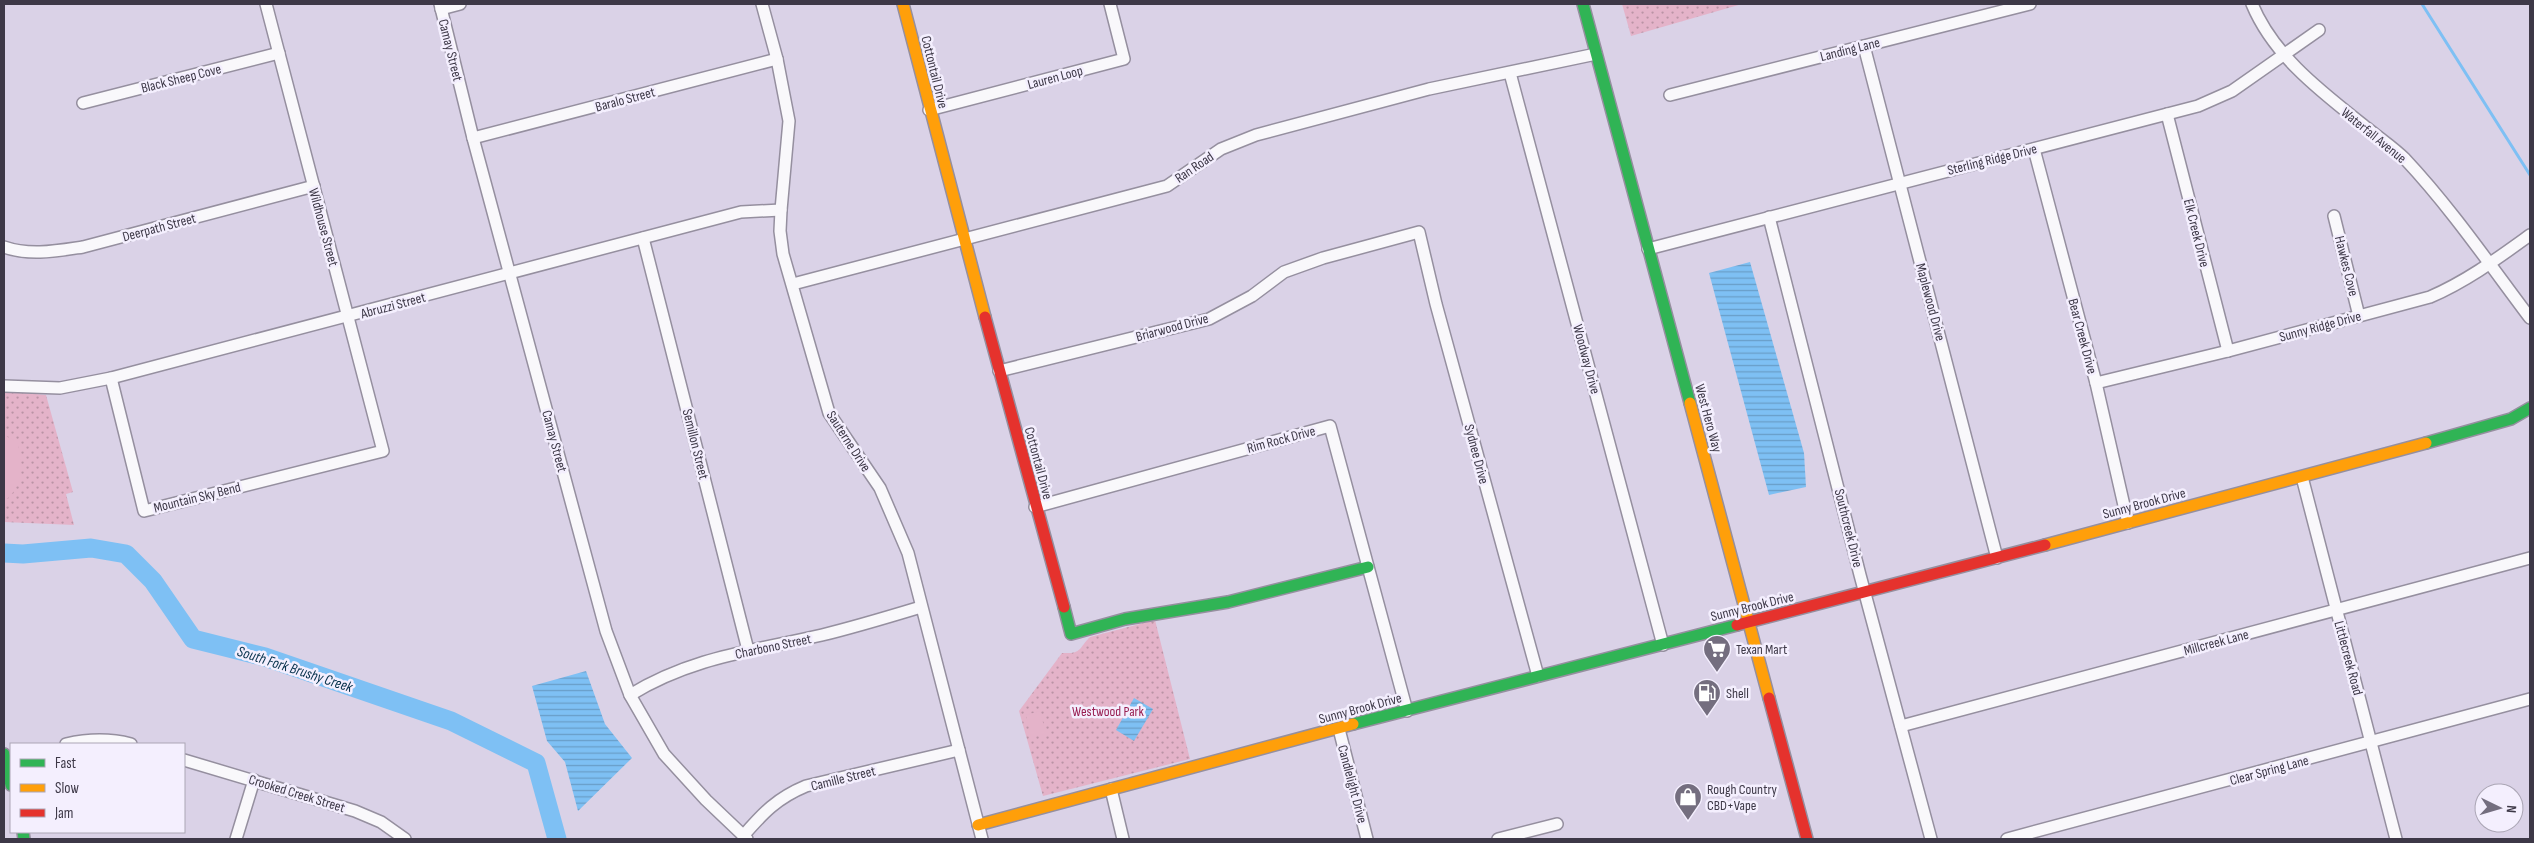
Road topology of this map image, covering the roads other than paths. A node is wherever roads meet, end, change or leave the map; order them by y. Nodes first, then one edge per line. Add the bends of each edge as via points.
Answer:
1 (266, 4) edge
2 (460, 4) edge
3 (762, 4) edge
4 (903, 4) edge
5 (1110, 4) edge
6 (1583, 4) edge
7 (2030, 4) edge
8 (2252, 4) edge
9 (441, 6) edge
10 (2319, 30) dead end
11 (1864, 46) junction
12 (279, 53) junction
13 (2283, 53) junction
14 (1596, 54) junction
15 (777, 59) junction
16 (1510, 73) junction
17 (1670, 95) dead end
18 (83, 103) dead end
19 (930, 110) junction
20 (2166, 114) junction
21 (473, 138) junction
22 (2034, 149) junction
23 (1900, 182) junction
24 (314, 186) junction
25 (781, 210) junction
26 (2334, 216) dead end
27 (1769, 217) junction
28 (1419, 232) joint
29 (2530, 235) edge
30 (643, 238) junction
31 (964, 239) junction
32 (4, 247) edge
33 (1648, 249) junction
34 (2489, 265) junction
35 (509, 274) junction
36 (793, 284) junction
37 (2360, 316) junction
38 (348, 317) junction
39 (2530, 318) edge
40 (2228, 351) junction
41 (999, 371) junction
42 (110, 378) junction
43 (2096, 383) junction
44 (4, 386) edge
45 (2530, 408) edge
46 (383, 451) joint
47 (2302, 477) junction
48 (1035, 507) junction
49 (2128, 523) junction
50 (1997, 558) junction
51 (2530, 558) edge
52 (1368, 567) junction
53 (1866, 593) junction
54 (921, 607) junction
55 (2336, 610) junction
56 (1749, 622) junction
57 (1663, 645) junction
58 (748, 650) junction
59 (1538, 676) junction
60 (630, 695) junction
61 (2530, 699) edge
62 (1407, 711) junction
63 (1901, 726) junction
64 (1339, 729) junction
65 (70, 743) edge
66 (126, 743) edge
67 (2371, 743) junction
68 (959, 750) junction
69 (6, 758) edge
70 (185, 760) edge
71 (10, 780) edge
72 (254, 780) junction
73 (1111, 789) junction
74 (1556, 824) dead end
75 (978, 825) junction
76 (745, 837) edge
77 (236, 839) edge
78 (405, 839) edge
79 (982, 839) edge
80 (1123, 839) edge
81 (1368, 839) edge
82 (1498, 839) edge
83 (1806, 839) edge
84 (1931, 839) edge
85 (2006, 839) edge
86 (2396, 839) edge

1 - 12 street, Wildhouse Street
2 - 9 street
3 - 15 street, Sauterne Drive
4 - 19 street, Cottontail Drive
5 - 19 street, Lauren Loop via 1124,59
6 - 14 street, West Hero Way
7 - 11 street, Landing Lane
8 - 13 street, Waterfall Avenue via 2259,21
9 - 21 street, Camay Street
10 - 13 street, Sterling Ridge Drive
11 - 17 street, Landing Lane
11 - 23 street, Maplewood Drive
12 - 18 street, Black Sheep Cove
12 - 24 street, Wildhouse Street
13 - 20 street, Sterling Ridge Drive via 2232,91 2198,106
13 - 34 street, Waterfall Avenue via 2313,86 2404,158 2439,198
14 - 16 street, Ran Road
14 - 33 street, West Hero Way
15 - 21 street, Baralo Street
15 - 25 street, Sauterne Drive via 789,121
16 - 31 street, Ran Road via 1429,89 1256,135 1220,150 1167,186
16 - 57 street, Woodway Drive
19 - 31 street, Cottontail Drive
20 - 22 street, Sterling Ridge Drive
20 - 40 street, Elk Creek Drive
21 - 35 street, Camay Street
22 - 23 street, Sterling Ridge Drive
22 - 43 street, Bear Creek Drive
23 - 27 street, Sterling Ridge Drive
23 - 50 street, Maplewood Drive
24 - 32 street, Deerpath Street via 49,253
24 - 38 street, Wildhouse Street
25 - 30 street, Abruzzi Street via 741,212
25 - 36 street, Sauterne Drive via 783,254
26 - 37 street, Hawkes Cove
27 - 33 street, Sterling Ridge Drive
27 - 53 street, Southcreek Drive
28 - 41 street, Briarwood Drive via 1284,272 1252,296 1209,319
28 - 59 street, Sydnee Drive
29 - 34 street, Sunny Ridge Drive
30 - 35 street, Abruzzi Street
30 - 58 street, Semillon Street
31 - 36 street, Ran Road
31 - 41 street, Cottontail Drive
33 - 56 street, West Hero Way
34 - 37 street, Sunny Ridge Drive via 2452,288 2430,297
34 - 39 street, Waterfall Avenue
35 - 38 street, Abruzzi Street
35 - 60 street, Camay Street via 606,631
36 - 54 street, Sauterne Drive via 829,413 880,488 908,553
37 - 40 street, Sunny Ridge Drive
38 - 42 street, Abruzzi Street
38 - 46 street, Wildhouse Street
40 - 43 street, Sunny Ridge Drive
41 - 48 street, Cottontail Drive
42 - 44 street, Abruzzi Street via 60,388
42 - 46 street, Mountain Sky Bend via 144,511
43 - 49 street, Bear Creek Drive
45 - 47 street, Sunny Brook Drive via 2511,419
47 - 49 street, Sunny Brook Drive
47 - 55 street, Littlecreek Road
48 - 52 street, Cottontail Drive via 1071,634 1125,619 1228,602
48 - 52 street, Rim Rock Drive via 1330,426
49 - 50 street, Sunny Brook Drive
50 - 53 street, Sunny Brook Drive
51 - 55 street, Millcreek Lane
52 - 62 street, Rim Rock Drive
53 - 56 street, Sunny Brook Drive
53 - 63 street, Southcreek Drive
54 - 58 street, Charbono Street via 823,635
54 - 68 street, Sauterne Drive
55 - 63 street, Millcreek Lane
55 - 67 street, Littlecreek Road
56 - 57 street, Sunny Brook Drive
56 - 83 street, West Hero Way
57 - 59 street, Sunny Brook Drive
58 - 60 street, Charbono Street via 679,669
59 - 62 street, Sunny Brook Drive
60 - 76 street, Camay Street via 664,754
61 - 67 street, Clear Spring Lane
62 - 64 street, Sunny Brook Drive
63 - 84 street, Southcreek Drive
64 - 73 street, Sunny Brook Drive
64 - 81 street, Candlelight Drive
65 - 66 street via 107,739
67 - 85 street, Clear Spring Lane
67 - 86 street, Littlecreek Road
68 - 75 street, Sauterne Drive
68 - 76 street, Camille Street via 790,792 771,805
69 - 71 street
70 - 72 street, Crooked Creek Street
72 - 77 street
72 - 78 street, Crooked Creek Street via 355,811 381,822
73 - 75 street, Sunny Brook Drive
73 - 80 street
74 - 82 street
75 - 79 street, Sauterne Drive

